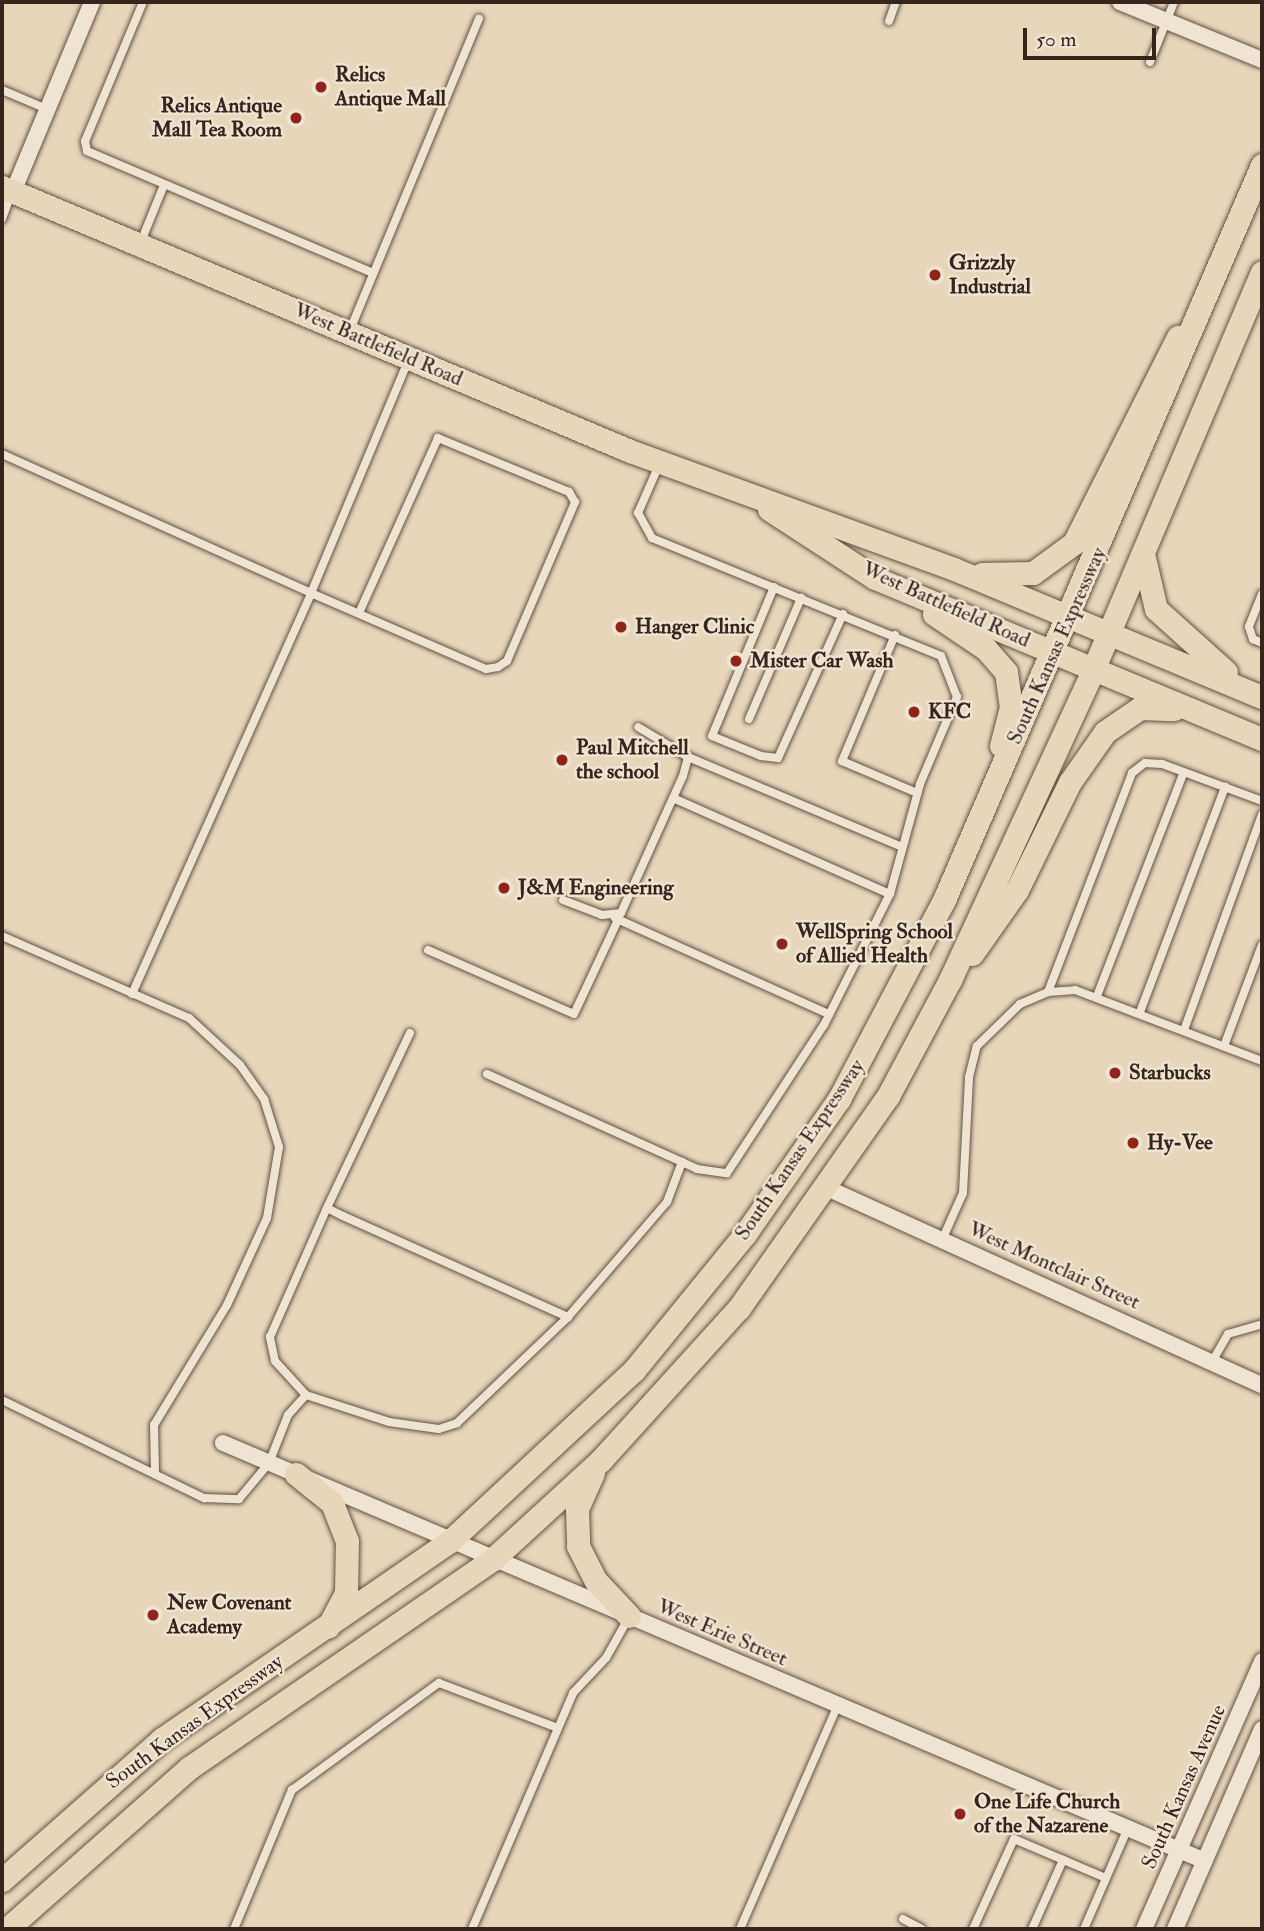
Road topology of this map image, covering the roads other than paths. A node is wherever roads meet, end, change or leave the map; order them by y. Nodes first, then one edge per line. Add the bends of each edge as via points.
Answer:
1 (92, 2) edge
2 (142, 2) edge
3 (897, 2) edge
4 (1120, 2) edge
5 (1174, 2) edge
6 (479, 19) dead end
7 (1166, 20) junction
8 (889, 21) dead end
9 (1262, 61) edge
10 (1150, 62) dead end
11 (2, 90) edge
12 (47, 109) junction
13 (1262, 165) edge
14 (164, 186) junction
15 (7, 189) edge
16 (2, 219) edge
17 (140, 245) junction
18 (1262, 272) edge
19 (373, 273) junction
20 (1210, 292) junction
21 (349, 333) junction
22 (409, 358) junction
23 (2, 454) edge
24 (660, 463) junction
25 (755, 500) junction
26 (1144, 554) junction
27 (954, 569) junction
28 (875, 578) junction
29 (774, 587) junction
30 (311, 593) junction
31 (1262, 594) edge
32 (802, 598) junction
33 (359, 613) junction
34 (843, 614) junction
35 (1071, 617) junction
36 (1109, 634) junction
37 (895, 635) junction
38 (1262, 643) edge
39 (1055, 654) junction
40 (1093, 670) junction
41 (1262, 694) edge
42 (1196, 713) junction
43 (749, 719) dead end
44 (638, 727) dead end
45 (1262, 739) edge
46 (688, 757) junction
47 (1184, 772) junction
48 (1225, 787) junction
49 (917, 793) junction
50 (673, 798) junction
51 (1262, 801) edge
52 (1262, 815) edge
53 (902, 847) junction
54 (890, 894) junction
55 (563, 900) dead end
56 (944, 900) junction
57 (616, 918) junction
58 (2, 936) edge
59 (1262, 945) edge
60 (428, 950) dead end
61 (950, 980) junction
62 (1048, 992) junction
63 (132, 994) junction
64 (1097, 996) junction
65 (1140, 1012) junction
66 (830, 1014) junction
67 (1184, 1030) junction
68 (410, 1033) dead end
69 (1224, 1046) junction
70 (1262, 1061) edge
71 (487, 1074) dead end
72 (682, 1162) junction
73 (827, 1188) junction
74 (327, 1208) junction
75 (942, 1240) junction
76 (568, 1317) junction
77 (1262, 1324) edge
78 (1213, 1360) junction
79 (1262, 1385) edge
80 (306, 1395) junction
81 (2, 1400) edge
82 (223, 1443) dead end
83 (601, 1460) junction
84 (269, 1463) junction
85 (155, 1474) junction
86 (296, 1474) junction
87 (450, 1541) junction
88 (493, 1559) junction
89 (629, 1616) junction
90 (326, 1632) junction
91 (1262, 1661) edge
92 (838, 1705) junction
93 (558, 1728) junction
94 (1262, 1729) edge
95 (1128, 1828) junction
96 (1179, 1849) junction
97 (1063, 1860) junction
98 (1205, 1861) junction
99 (1106, 1878) junction
100 (2, 1880) edge
101 (903, 1920) dead end
102 (7, 1929) edge
103 (234, 1929) edge
104 (472, 1929) edge
105 (740, 1929) edge
106 (922, 1929) edge
107 (973, 1929) edge
108 (1032, 1929) edge
109 (1084, 1929) edge
110 (1144, 1929) edge
111 (1175, 1929) edge

1 - 12 street
2 - 14 lane via 85,146 91,155
3 - 8 lane
4 - 7 street
5 - 7 lane
6 - 19 lane
7 - 9 street
7 - 10 lane
11 - 12 lane
12 - 15 street
13 - 20 main road, South Kansas Expressway
14 - 17 lane
14 - 19 lane
15 - 16 lane
15 - 17 main road, West Battlefield Road
17 - 21 main road, West Battlefield Road
18 - 26 main road, South Kansas Expressway
19 - 21 lane
20 - 27 main road via 1162,363 1085,526 1065,553 1020,575
20 - 35 main road, South Kansas Expressway
21 - 22 main road, West Battlefield Road
22 - 24 main road, West Battlefield Road
22 - 30 lane
23 - 30 lane
24 - 25 main road, West Battlefield Road
24 - 29 lane via 639,513 652,538
25 - 27 main road, West Battlefield Road via 804,511
25 - 28 main road, West Battlefield Road
26 - 36 main road, South Kansas Expressway
26 - 41 main road via 1147,588 1166,622 1207,659
27 - 35 main road, West Battlefield Road
28 - 39 main road, West Battlefield Road
28 - 56 main road via 986,649 1010,682 1004,739
29 - 32 lane
29 - 34 lane via 712,736 761,757 778,758
30 - 33 lane
30 - 63 lane
31 - 38 lane via 1249,627 1253,639
32 - 34 lane
32 - 43 lane
33 - 33 lane via 486,669 498,667 507,661 575,502 569,492 438,438
34 - 37 lane
35 - 36 main road, West Battlefield Road
35 - 39 main road, South Kansas Expressway
36 - 40 main road, South Kansas Expressway
36 - 41 main road, West Battlefield Road
37 - 49 lane via 941,656 957,697
37 - 49 lane via 842,761
39 - 40 main road, West Battlefield Road
39 - 56 main road, South Kansas Expressway
40 - 42 main road, West Battlefield Road
40 - 61 main road, South Kansas Expressway
42 - 45 main road, West Battlefield Road
42 - 61 main road via 1140,708 1105,732 1070,782 1012,899
44 - 46 lane
46 - 50 lane
46 - 53 lane
47 - 48 lane
47 - 62 lane via 1145,763 1132,773
47 - 64 lane
48 - 51 lane
48 - 65 lane
49 - 53 lane
50 - 54 lane
50 - 57 lane
52 - 67 lane
53 - 54 lane
54 - 66 lane
55 - 57 lane
56 - 87 main road, South Kansas Expressway via 839,1099 745,1234 634,1370
57 - 60 lane via 574,1014
57 - 66 lane
58 - 63 lane
59 - 69 lane
61 - 73 main road, South Kansas Expressway via 888,1096
62 - 64 lane
62 - 75 lane via 994,1023 977,1046 969,1077 963,1193
63 - 85 lane via 189,1018 240,1065 264,1099 279,1147 267,1218 227,1305 154,1425
64 - 65 lane
65 - 67 lane
66 - 72 lane via 735,1167 727,1173
67 - 69 lane
68 - 74 lane
69 - 70 lane
71 - 72 lane
72 - 76 lane via 667,1202
73 - 75 street, West Montclair Street
73 - 83 main road, South Kansas Expressway via 730,1318
74 - 76 lane
74 - 80 lane via 270,1337 279,1368
75 - 78 street, West Montclair Street
76 - 80 lane via 457,1423 439,1429 389,1422
77 - 78 lane via 1228,1334
78 - 79 street, West Montclair Street
80 - 84 lane via 288,1415
81 - 85 lane
82 - 84 street, West Erie Street
83 - 88 main road, South Kansas Expressway
83 - 89 main road via 578,1509 578,1546 596,1581
84 - 85 lane via 239,1499 220,1502
84 - 86 street, West Erie Street
86 - 87 street, West Erie Street
86 - 90 main road via 332,1503 347,1541 346,1593
87 - 88 street, West Erie Street
87 - 90 main road, South Kansas Expressway
88 - 89 street, West Erie Street
88 - 102 main road, South Kansas Expressway via 189,1768
89 - 92 street, West Erie Street
89 - 93 lane via 606,1658 573,1693
90 - 100 main road, South Kansas Expressway via 162,1739
91 - 96 street, South Kansas Avenue
92 - 95 street, West Erie Street
92 - 105 lane
93 - 103 lane via 439,1683 292,1790
93 - 104 lane
94 - 98 street
95 - 96 street, West Erie Street
95 - 99 lane
96 - 98 street, West Erie Street
96 - 110 street, South Kansas Avenue
97 - 99 lane
97 - 107 lane via 1014,1839
97 - 108 lane
98 - 111 street
99 - 109 lane
101 - 106 lane

